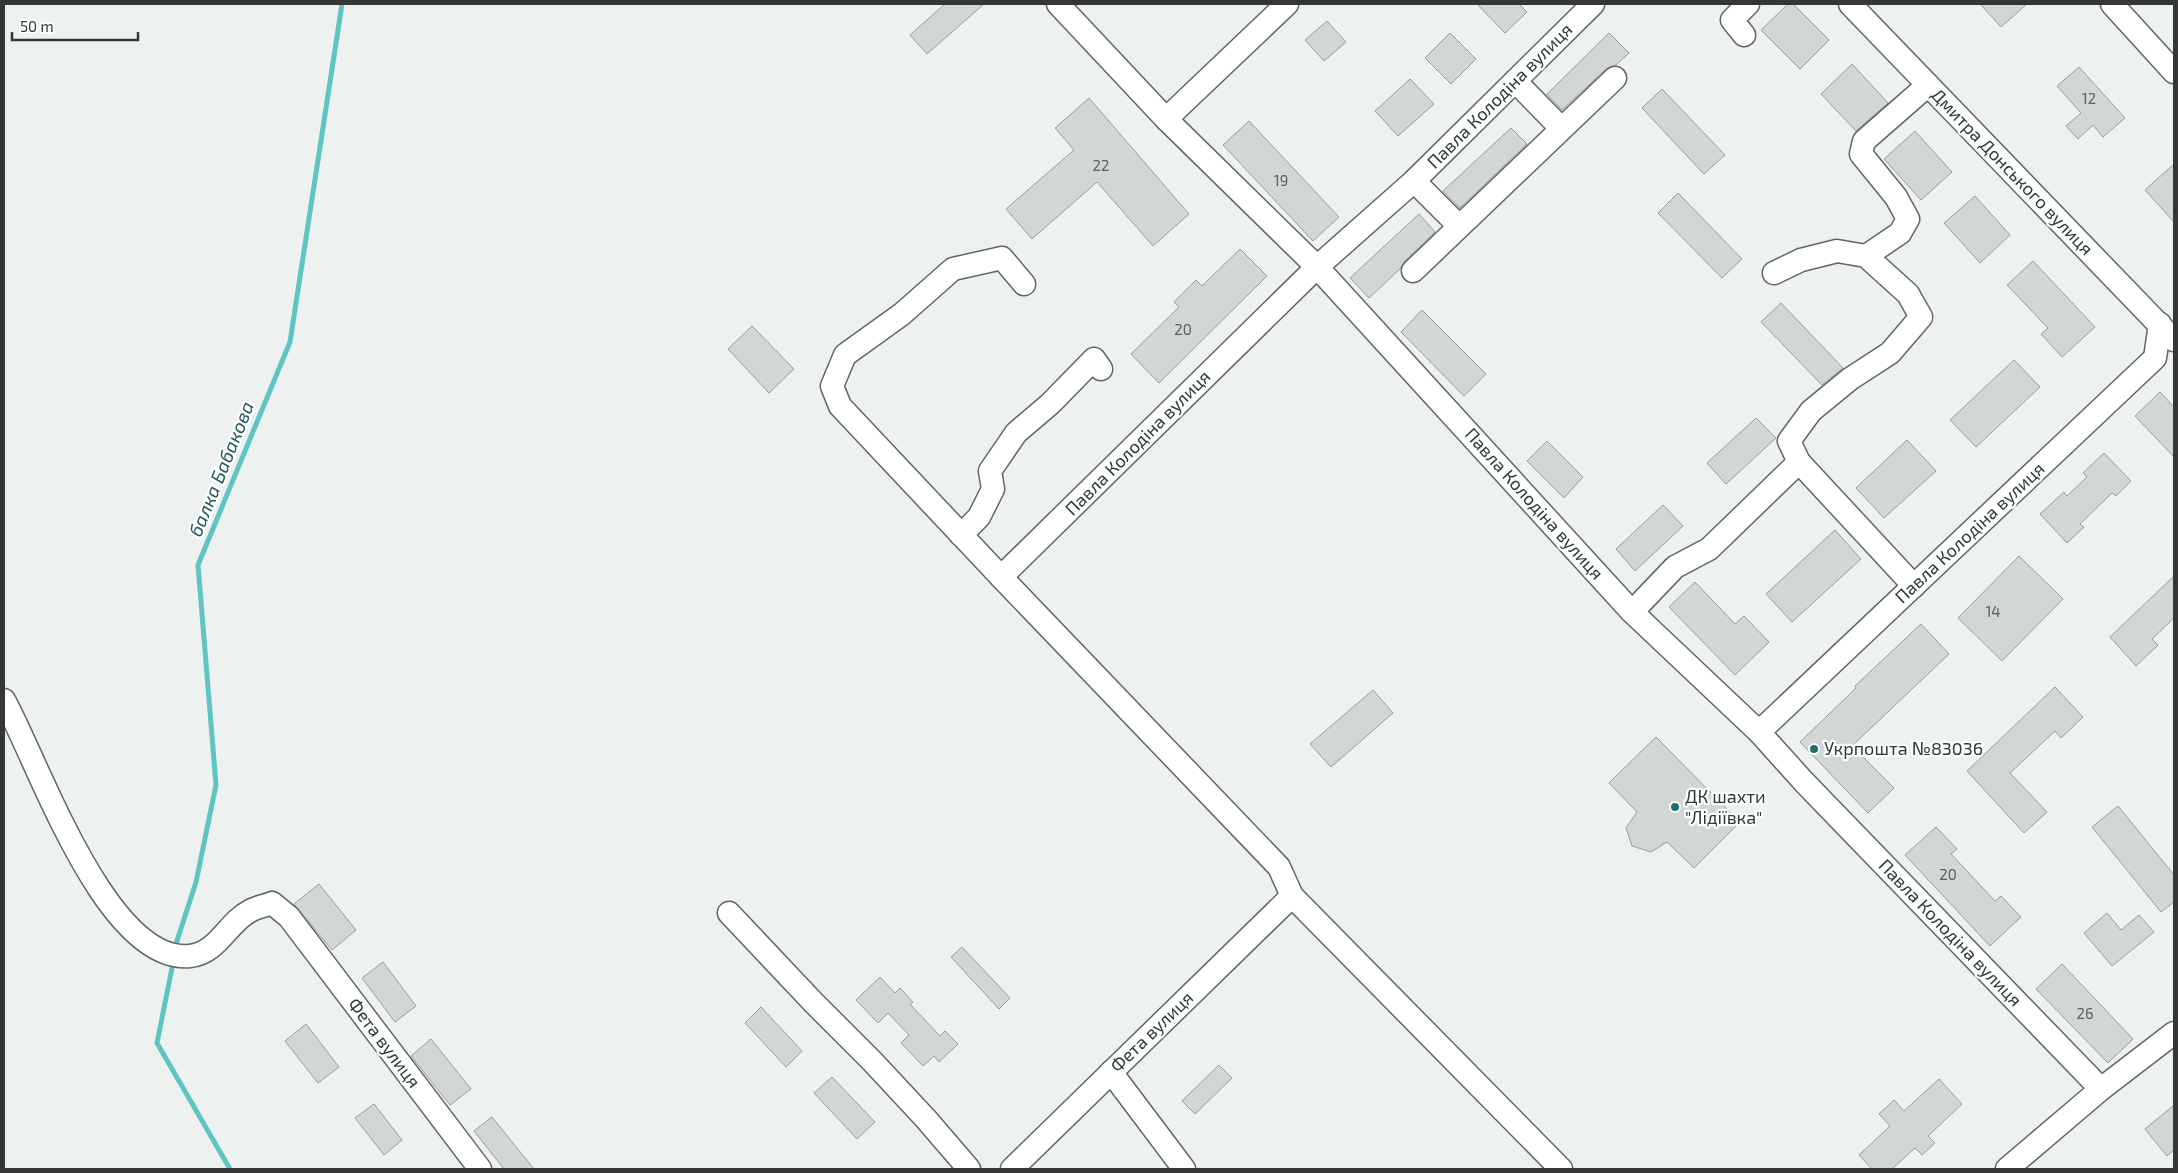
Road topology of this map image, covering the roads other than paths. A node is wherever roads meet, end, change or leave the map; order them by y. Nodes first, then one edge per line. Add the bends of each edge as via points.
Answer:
1 (1060, 4) edge
2 (1287, 4) edge
3 (1593, 4) edge
4 (1748, 4) edge
5 (1850, 4) edge
6 (2112, 4) edge
7 (1744, 34) dead end
8 (2174, 72) edge
9 (1615, 78) dead end
10 (1515, 81) junction
11 (1928, 85) junction
12 (1166, 119) junction
13 (1561, 128) junction
14 (1414, 181) junction
15 (1459, 226) junction
16 (1866, 256) junction
17 (1317, 267) junction
18 (1413, 271) dead end
19 (1774, 273) dead end
20 (1024, 284) dead end
21 (2169, 325) edge
22 (1094, 360) dead end
23 (1799, 462) junction
24 (961, 535) junction
25 (1002, 578) junction
26 (1914, 586) junction
27 (1632, 612) junction
28 (4, 700) edge
29 (1760, 732) junction
30 (1292, 896) junction
31 (729, 913) dead end
32 (2174, 1033) edge
33 (1111, 1072) junction
34 (2101, 1089) junction
35 (480, 1169) edge
36 (969, 1169) edge
37 (1012, 1169) edge
38 (1184, 1169) edge
39 (1561, 1169) edge
40 (2007, 1169) edge

1 - 12 street
2 - 12 street
3 - 10 street, Павла Колодіна вулиця
4 - 7 street via 1732,20
5 - 11 street, Дмитра Донського вулиця
6 - 8 street
9 - 13 street
10 - 13 street
10 - 14 street, Павла Колодіна вулиця
11 - 16 street via 1864,141 1862,154 1896,197 1908,219 1900,233
11 - 21 street, Дмитра Донського вулиця
12 - 17 street
13 - 15 street
14 - 15 street
14 - 17 street, Павла Колодіна вулиця
15 - 18 street
16 - 19 street via 1837,251 1801,260
16 - 23 street via 1908,294 1921,317 1890,352 1811,411 1789,440
17 - 25 street, Павла Колодіна вулиця
17 - 27 street, Павла Колодіна вулиця
20 - 24 street via 1002,258 953,269 902,314 845,355 832,386 840,406
21 - 26 street, Павла Колодіна вулиця via 2156,358
22 - 24 street via 1016,433 990,470 993,489 978,517
23 - 26 street
23 - 27 street via 1709,548 1675,567
24 - 25 street
25 - 30 street via 1280,867
26 - 29 street, Павла Колодіна вулиця
27 - 29 street, Павла Колодіна вулиця
28 - 35 street, Фета вулиця via 75,849 124,922 147,943 165,953 191,956 210,948 249,911 272,903 289,917
29 - 34 street, Павла Колодіна вулиця via 1804,782
30 - 33 street, Фета вулиця
30 - 39 street
31 - 36 street via 872,1061
32 - 34 street
33 - 37 street, Фета вулиця
33 - 38 street
34 - 40 street

